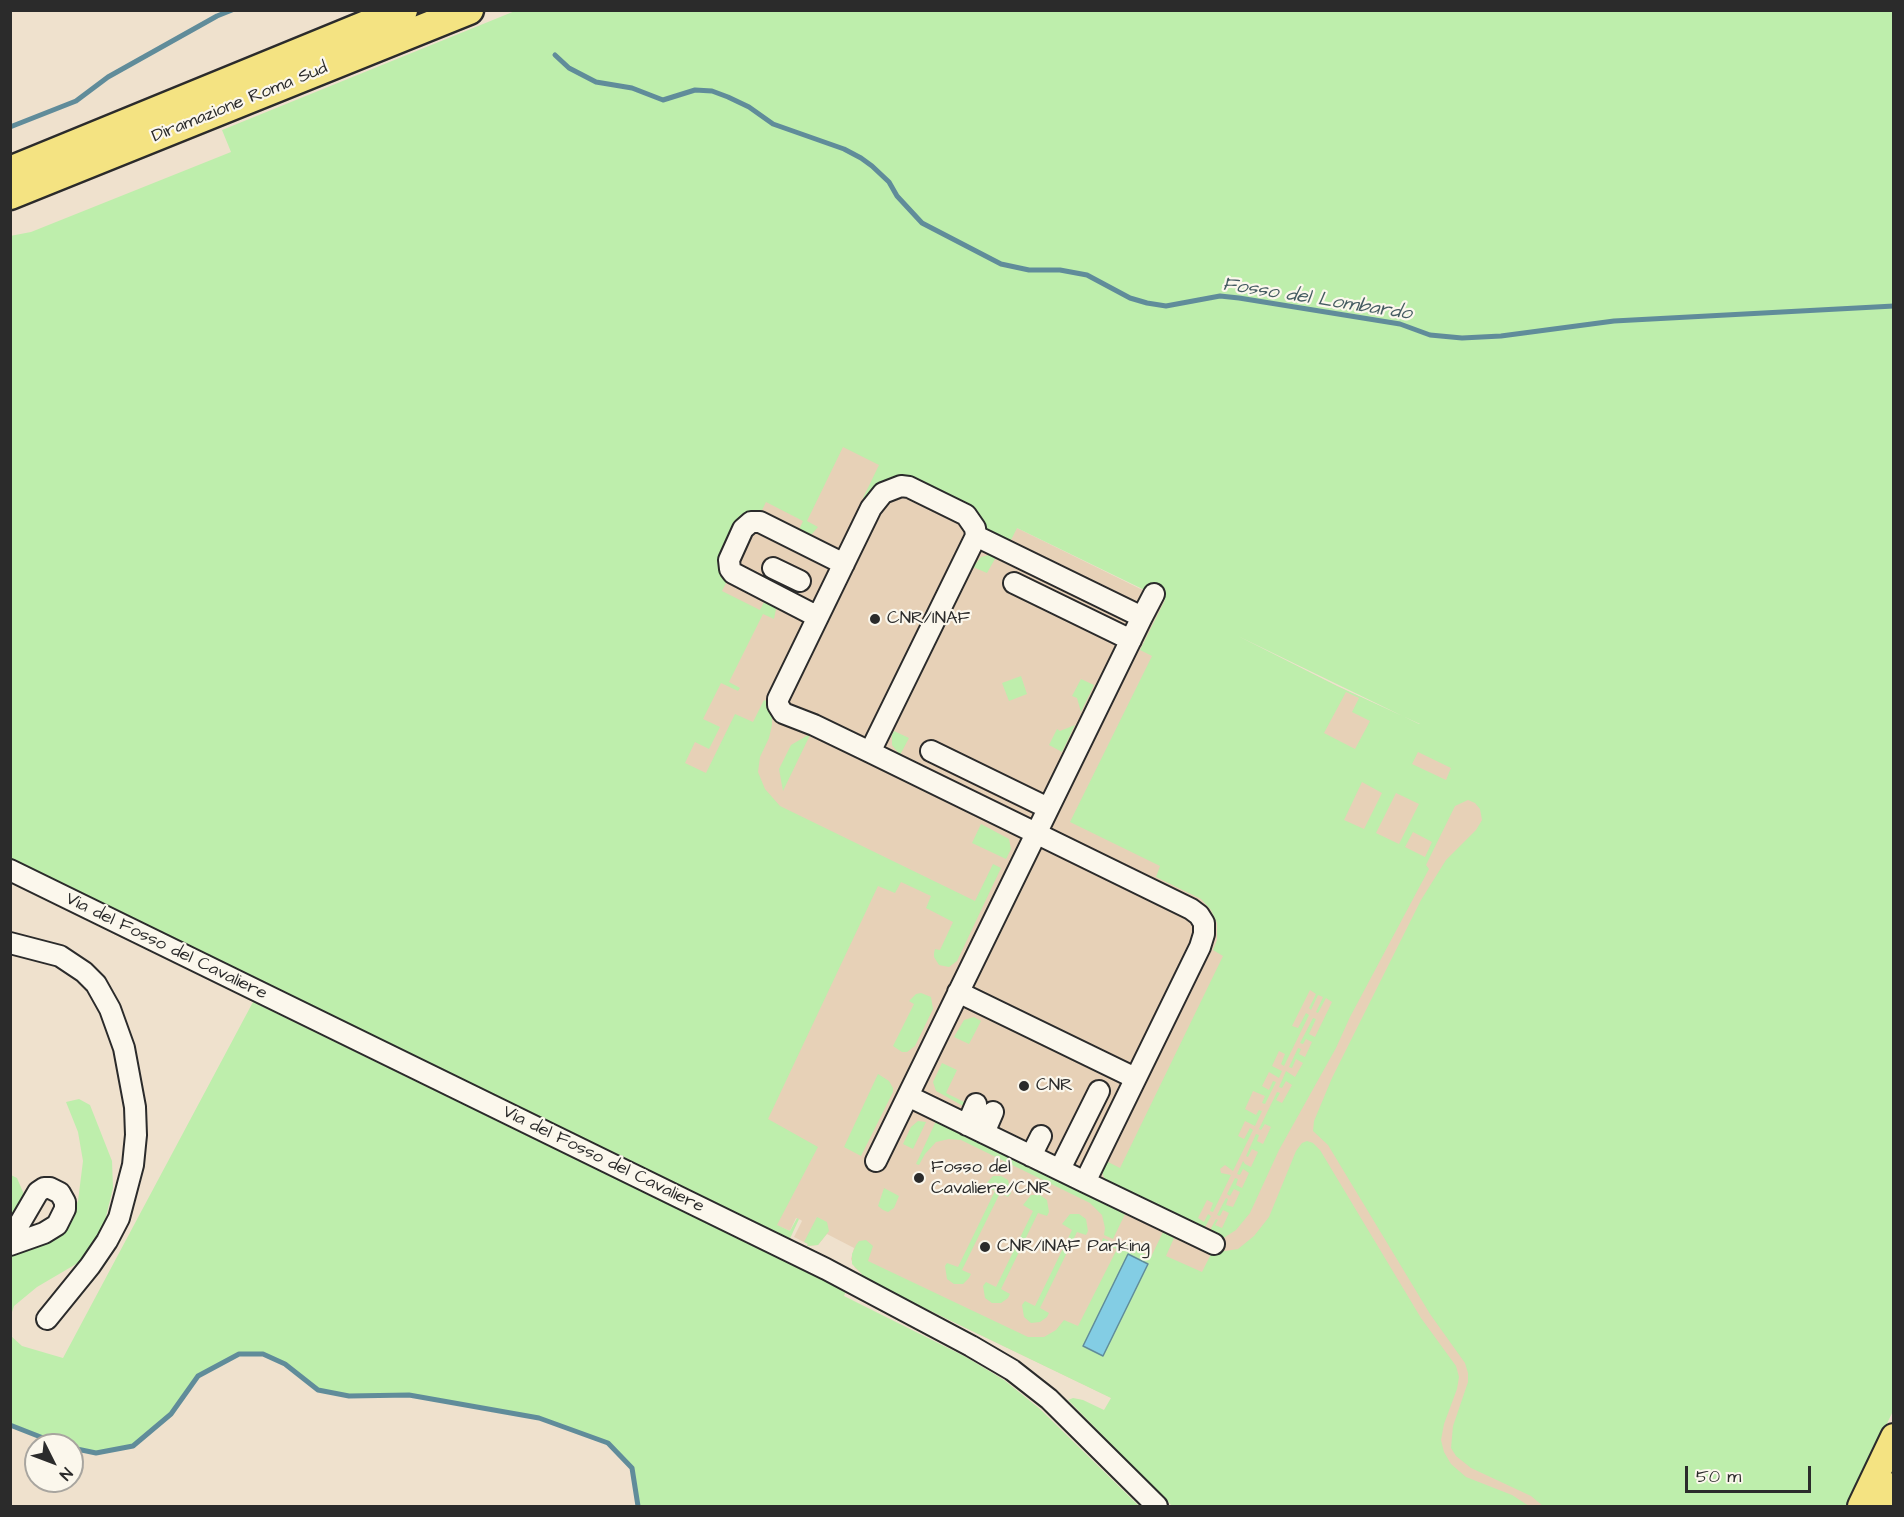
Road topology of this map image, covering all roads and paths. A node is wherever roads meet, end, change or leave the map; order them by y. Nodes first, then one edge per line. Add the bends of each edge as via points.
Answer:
1 (403, 10) edge
2 (469, 10) edge
3 (10, 171) edge
4 (10, 195) edge
5 (976, 536) junction
6 (844, 564) junction
7 (773, 568) dead end
8 (800, 581) dead end
9 (1014, 583) dead end
10 (1154, 594) dead end
11 (818, 617) junction
12 (1142, 617) junction
13 (1131, 640) junction
14 (931, 751) dead end
15 (870, 753) junction
16 (1048, 808) junction
17 (1036, 833) junction
18 (10, 870) edge
19 (10, 943) edge
20 (958, 992) junction
21 (1135, 1078) junction
22 (1099, 1091) dead end
23 (908, 1096) junction
24 (985, 1108) dead end
25 (975, 1129) junction
26 (1041, 1136) dead end
27 (1031, 1156) junction
28 (876, 1161) dead end
29 (1060, 1169) junction
30 (1085, 1182) junction
31 (10, 1240) edge
32 (1214, 1244) dead end
33 (10, 1245) edge
34 (47, 1319) dead end
35 (1893, 1437) edge
36 (1893, 1486) edge
37 (1157, 1506) edge
38 (1861, 1506) edge
39 (1884, 1506) edge

1 - 3 highway, Diramazione Roma Sud
2 - 4 highway, Diramazione Roma Sud
5 - 6 street via 966,515 901,486 877,499
5 - 12 street
5 - 15 street via 919,632
6 - 11 street
6 - 11 street via 760,522 751,522 743,529 729,560 733,573
7 - 8 street
9 - 13 street
10 - 12 street
11 - 15 street via 778,705 788,716
12 - 13 street
13 - 16 street
14 - 16 street
15 - 17 street
16 - 17 street
17 - 20 street
17 - 21 street via 1191,909 1204,923 1200,947
18 - 37 street, Via del Fosso del Cavaliere via 826,1269 971,1346 1012,1370 1049,1399
19 - 34 street via 60,956 96,984 124,1048 135,1107 133,1165 119,1218 90,1266
20 - 21 street
20 - 23 street
21 - 30 street
22 - 29 street
23 - 25 street
23 - 28 street
24 - 25 street
25 - 27 street
26 - 27 street
27 - 29 street
29 - 30 street
30 - 32 street
31 - 33 street via 38,1192 50,1188 60,1193 65,1205 57,1225
35 - 38 main road
36 - 39 main road

